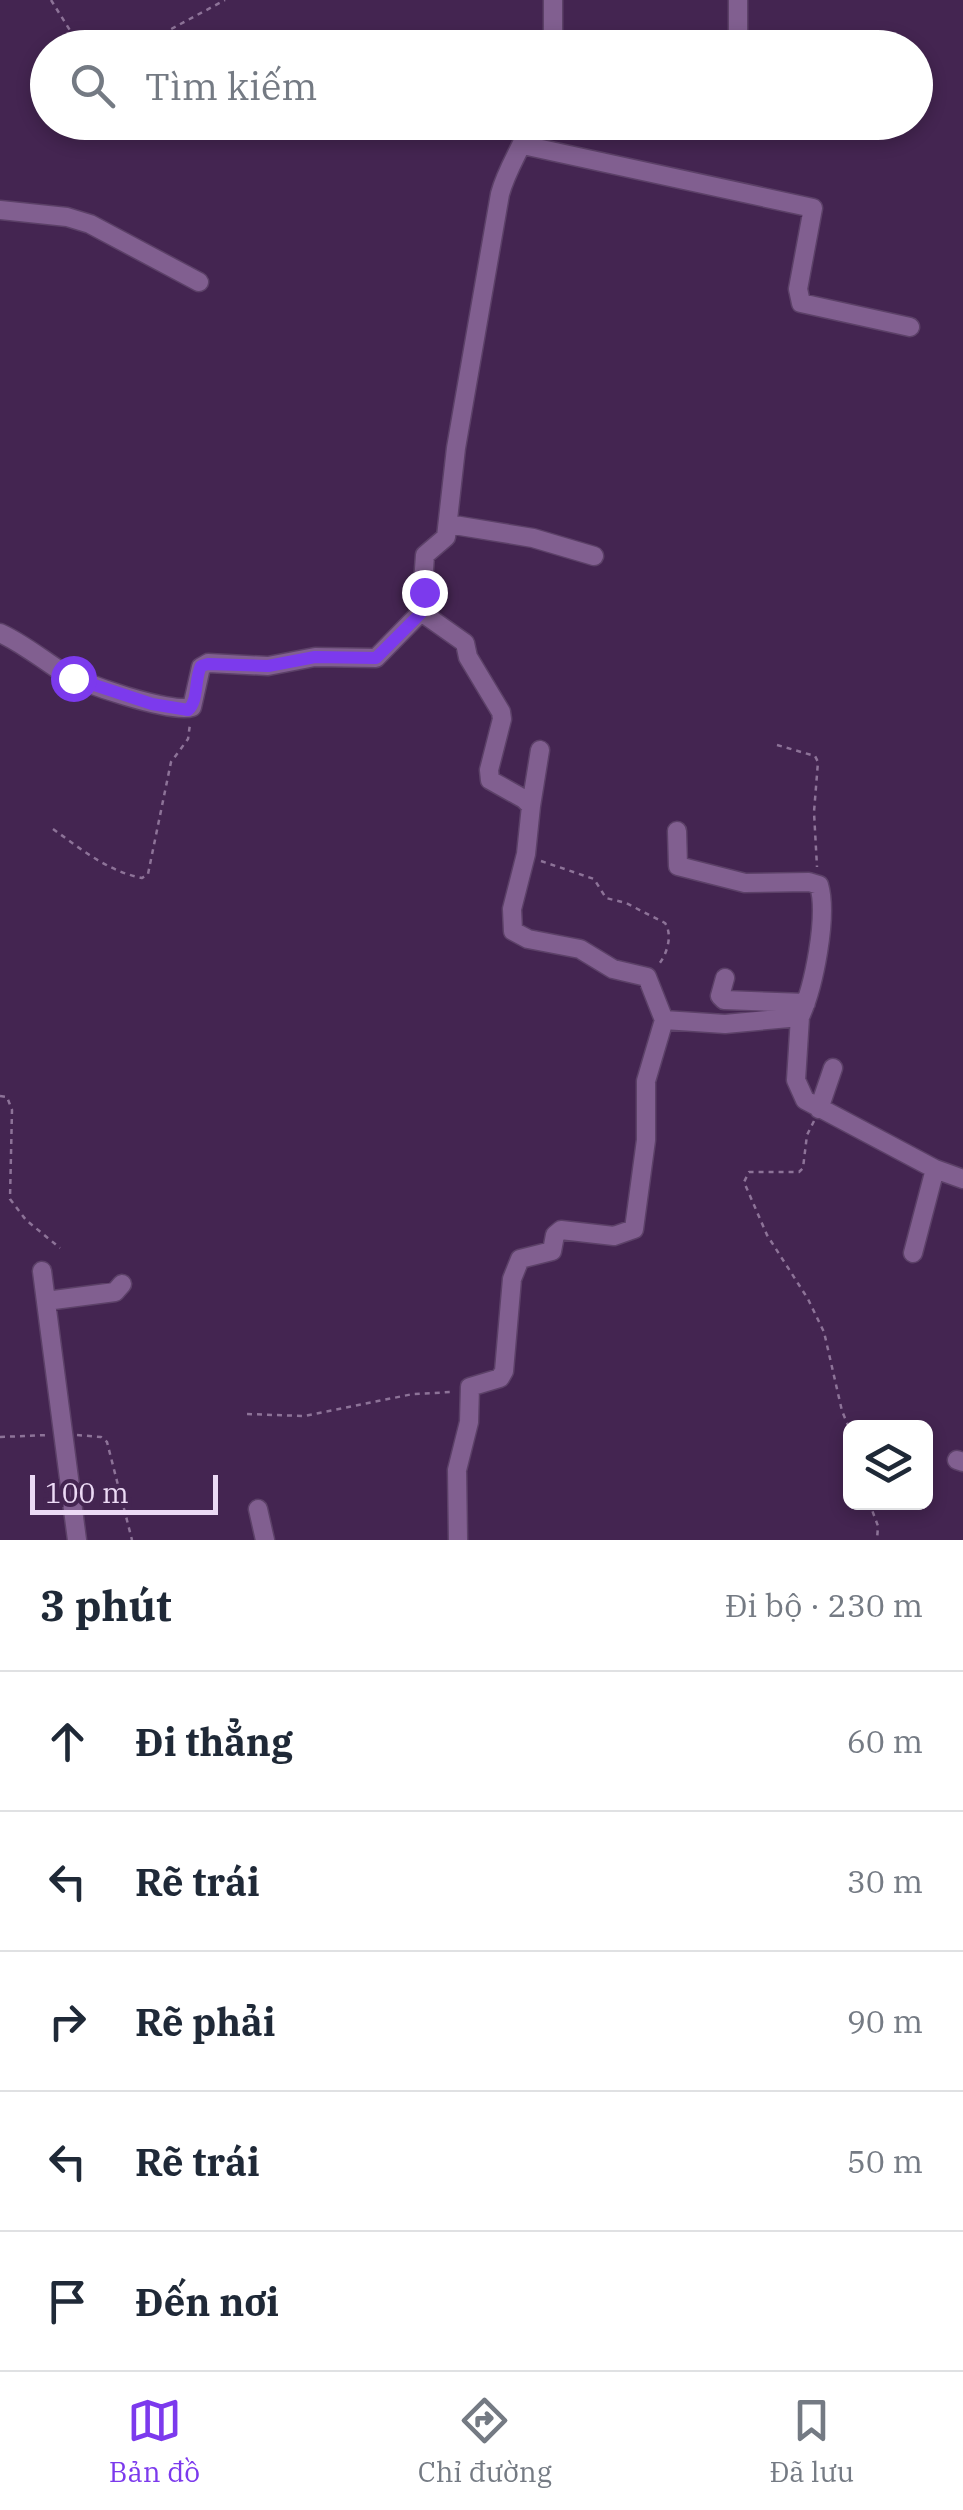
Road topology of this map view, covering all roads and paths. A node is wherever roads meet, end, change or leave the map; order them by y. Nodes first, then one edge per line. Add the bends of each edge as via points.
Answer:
1 (51, 0) edge
2 (225, 0) edge
3 (553, 0) edge
4 (738, 0) edge
5 (70, 30) edge
6 (169, 30) edge
7 (553, 30) edge
8 (738, 30) edge
9 (525, 140) edge
10 (523, 145) junction
11 (0, 210) edge
12 (200, 282) dead end
13 (910, 326) dead end
14 (448, 524) junction
15 (594, 556) dead end
16 (422, 612) junction
17 (0, 633) edge
18 (188, 710) junction
19 (777, 745) dead end
20 (540, 750) dead end
21 (531, 806) junction
22 (53, 829) dead end
23 (677, 831) dead end
24 (526, 854) junction
25 (817, 883) junction
26 (646, 977) junction
27 (725, 978) dead end
28 (803, 1010) junction
29 (664, 1020) junction
30 (833, 1068) dead end
31 (0, 1096) edge
32 (819, 1109) junction
33 (935, 1169) junction
34 (963, 1179) edge
35 (60, 1248) dead end
36 (913, 1253) dead end
37 (42, 1271) dead end
38 (122, 1284) dead end
39 (46, 1301) junction
40 (470, 1387) junction
41 (247, 1414) dead end
42 (846, 1420) edge
43 (64, 1435) junction
44 (0, 1437) edge
45 (258, 1509) dead end
46 (873, 1510) edge
47 (77, 1540) edge
48 (132, 1540) edge
49 (265, 1540) edge
50 (458, 1540) edge
51 (878, 1540) edge

1 - 5 path
2 - 6 path
3 - 7 street
4 - 8 street
9 - 10 street
10 - 13 street via 813,208 801,302
10 - 14 street via 500,194
11 - 12 street via 90,224
14 - 15 street
14 - 16 street via 446,537 425,555
16 - 18 street via 376,658 201,666
16 - 21 street via 465,643 501,712 490,780
17 - 18 street via 73,678
18 - 22 path via 188,739 171,762 148,874 130,876 89,857
19 - 25 path via 818,762
20 - 21 street
21 - 24 street
23 - 25 street via 678,866 745,884
24 - 26 path via 594,879 606,898 665,924 664,958
24 - 26 street via 513,931 580,948
25 - 28 street via 820,938
26 - 29 street
27 - 28 street via 724,1000
28 - 29 street via 725,1024
28 - 32 street via 796,1080 804,1100
29 - 40 street via 646,1080 634,1229 614,1236 561,1230 552,1251 520,1260 512,1279 504,1371
30 - 32 street
31 - 35 path via 12,1110 10,1199
32 - 33 street
32 - 42 path via 799,1172 749,1172 744,1182 824,1332
33 - 34 street
33 - 36 street
37 - 39 street
38 - 39 street via 114,1292
39 - 43 street
40 - 41 path via 304,1416
40 - 50 street via 457,1470
43 - 44 path
43 - 47 street
43 - 48 path via 107,1442
45 - 49 street
46 - 51 path

